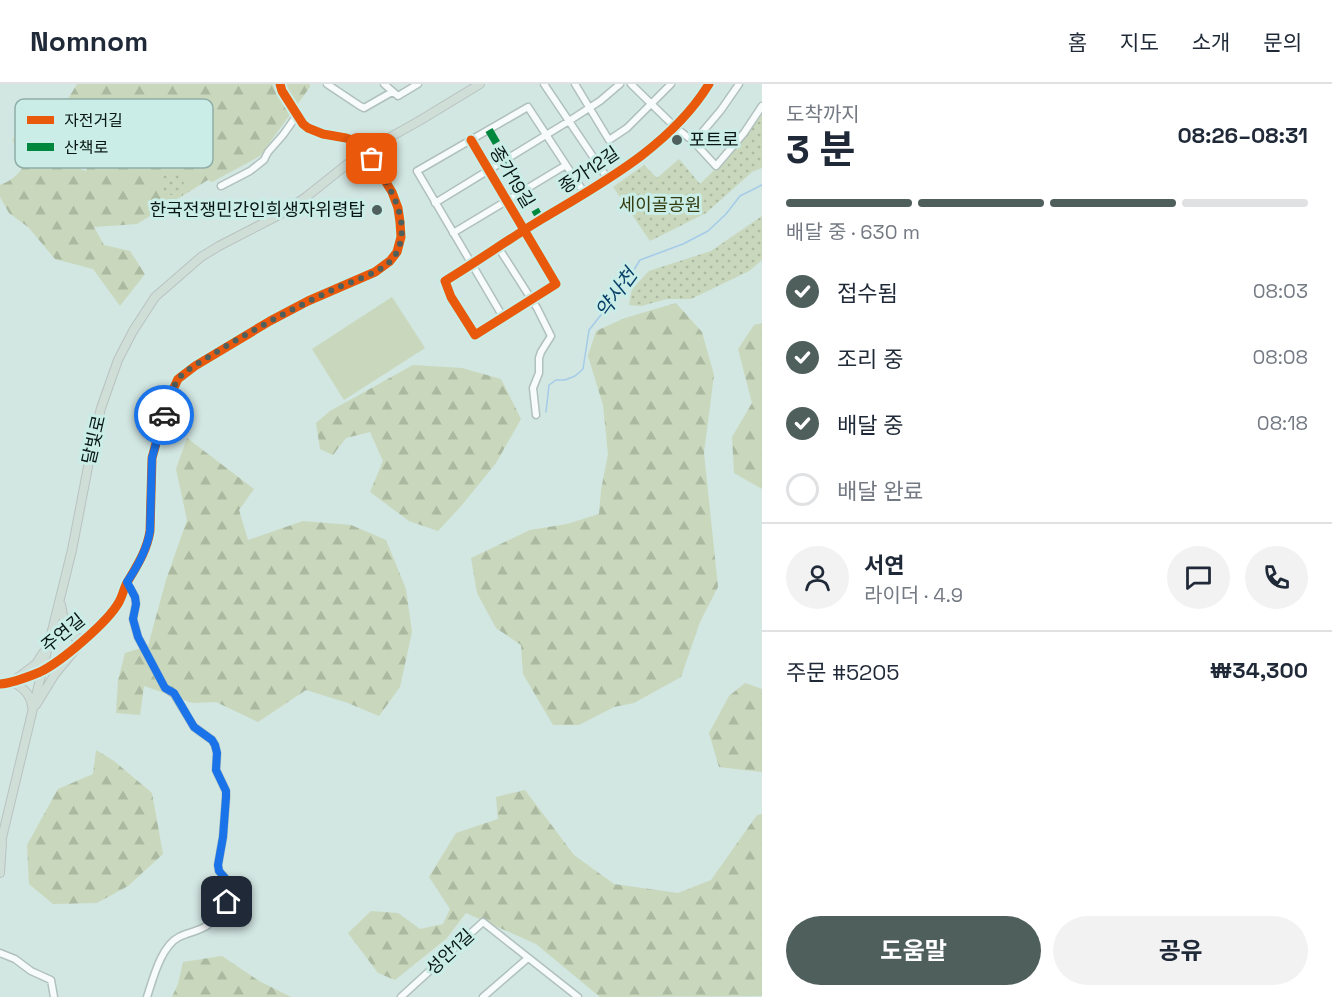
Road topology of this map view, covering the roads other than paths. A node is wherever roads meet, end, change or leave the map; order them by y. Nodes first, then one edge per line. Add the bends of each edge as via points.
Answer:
1 (280, 84) edge
2 (327, 84) edge
3 (384, 84) edge
4 (418, 84) edge
5 (480, 84) edge
6 (544, 84) edge
7 (575, 84) edge
8 (620, 84) edge
9 (630, 84) edge
10 (671, 84) edge
11 (709, 84) edge
12 (739, 84) edge
13 (392, 92) junction
14 (651, 105) junction
15 (762, 106) edge
16 (589, 108) junction
17 (297, 115) junction
18 (569, 121) junction
19 (675, 127) junction
20 (546, 135) junction
21 (471, 140) junction
22 (694, 142) junction
23 (366, 150) junction
24 (566, 165) junction
25 (489, 170) junction
26 (608, 179) junction
27 (221, 186) dead end
28 (585, 194) junction
29 (506, 200) junction
30 (435, 203) junction
31 (525, 230) junction
32 (453, 233) junction
33 (498, 247) junction
34 (473, 264) junction
35 (531, 300) junction
36 (502, 317) junction
37 (536, 415) dead end
38 (127, 582) junction
39 (61, 593) junction
40 (84, 639) junction
41 (48, 645) junction
42 (42, 671) junction
43 (12, 682) junction
44 (0, 684) edge
45 (32, 711) junction
46 (2, 836) junction
47 (0, 846) edge
48 (0, 873) edge
49 (0, 953) edge
50 (528, 958) junction
51 (54, 997) edge
52 (147, 997) edge
53 (401, 997) edge
54 (483, 997) edge
55 (578, 997) edge

1 - 17 street
2 - 13 street via 364,108
3 - 13 street
4 - 13 street via 398,96
5 - 23 main road, 달빛로
6 - 18 street
7 - 16 street
8 - 16 street
9 - 14 street
10 - 14 street
11 - 19 street, 종가12길
12 - 22 street
14 - 16 street via 609,140
14 - 19 street
15 - 22 street via 716,166
16 - 18 street
17 - 23 street via 308,128 356,141
17 - 27 street via 264,160
18 - 20 street
18 - 26 street
19 - 22 street
19 - 26 street, 종가12길
20 - 21 street via 528,107
20 - 24 street
20 - 25 street
21 - 25 street, 종가19길
21 - 30 street via 417,171
23 - 38 street via 398,208 397,252 375,272 270,321 178,379 152,458 149,539
23 - 39 main road, 달빛로 via 288,210 201,257 155,297 125,344 101,408
24 - 28 street
24 - 29 street
25 - 29 street, 종가19길
25 - 30 street
26 - 28 street, 종가12길
28 - 31 street, 종가12길
29 - 31 street, 종가19길
29 - 32 street
30 - 32 street
31 - 33 street, 종가12길
31 - 35 street, 종가19길 via 556,284
32 - 34 street
33 - 34 street, 종가12길
33 - 35 street
34 - 36 street
34 - 36 street, 종가12길 via 445,281 451,297 475,335
35 - 36 street
35 - 37 street via 551,336 541,352 533,388
38 - 40 street, 주연길 via 119,602
38 - 52 street via 135,597 133,619 141,644 165,688 174,693 194,727 215,745 216,770 226,791 218,865 237,894 210,924 173,941 166,949
39 - 40 main road via 66,630
39 - 41 main road, 달빛로
40 - 42 street, 주연길
40 - 45 main road via 55,674
41 - 42 main road, 달빛로
41 - 43 main road via 36,664
42 - 43 street, 주연길
42 - 45 main road, 달빛로
43 - 44 street, 주연길
43 - 45 main road via 22,687 31,700
45 - 46 main road, 달빛로
46 - 47 main road, 달빛로
46 - 48 main road
49 - 51 street via 51,980
50 - 53 street, 성안1길 via 483,922
50 - 54 street
50 - 55 street, 성안1길

